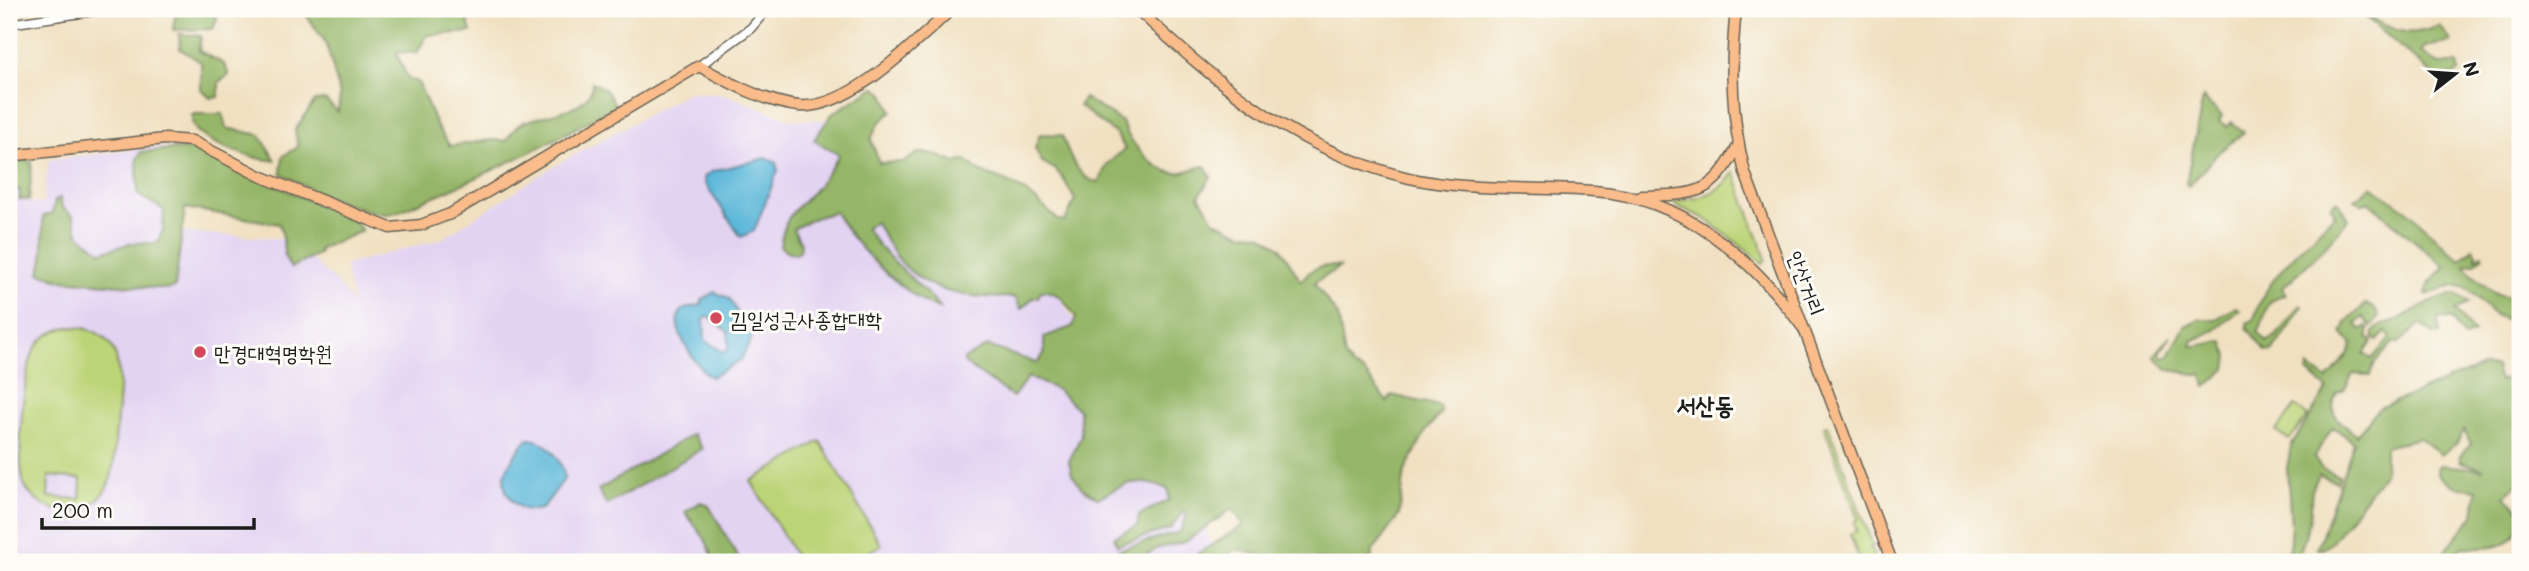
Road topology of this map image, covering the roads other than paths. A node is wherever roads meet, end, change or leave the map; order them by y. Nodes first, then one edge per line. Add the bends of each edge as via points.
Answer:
1 (107, 9) edge
2 (767, 9) edge
3 (952, 9) edge
4 (1137, 9) edge
5 (1736, 9) edge
6 (9, 24) edge
7 (699, 66) junction
8 (1738, 146) junction
9 (9, 156) edge
10 (1638, 197) junction
11 (1804, 329) junction
12 (1892, 562) edge

1 - 6 street
2 - 7 street via 751,28
3 - 7 main road via 892,63 840,96 810,106 737,85
4 - 10 main road via 1257,112 1369,167 1446,184 1592,190
5 - 8 main road, 안산거리 via 1730,80
7 - 9 main road via 450,214 408,228 390,228 365,219 260,176 192,141 153,140
8 - 10 main road via 1717,180 1707,187 1687,194
8 - 11 main road, 안산거리
10 - 11 main road via 1700,226 1732,249
11 - 12 main road, 안산거리

